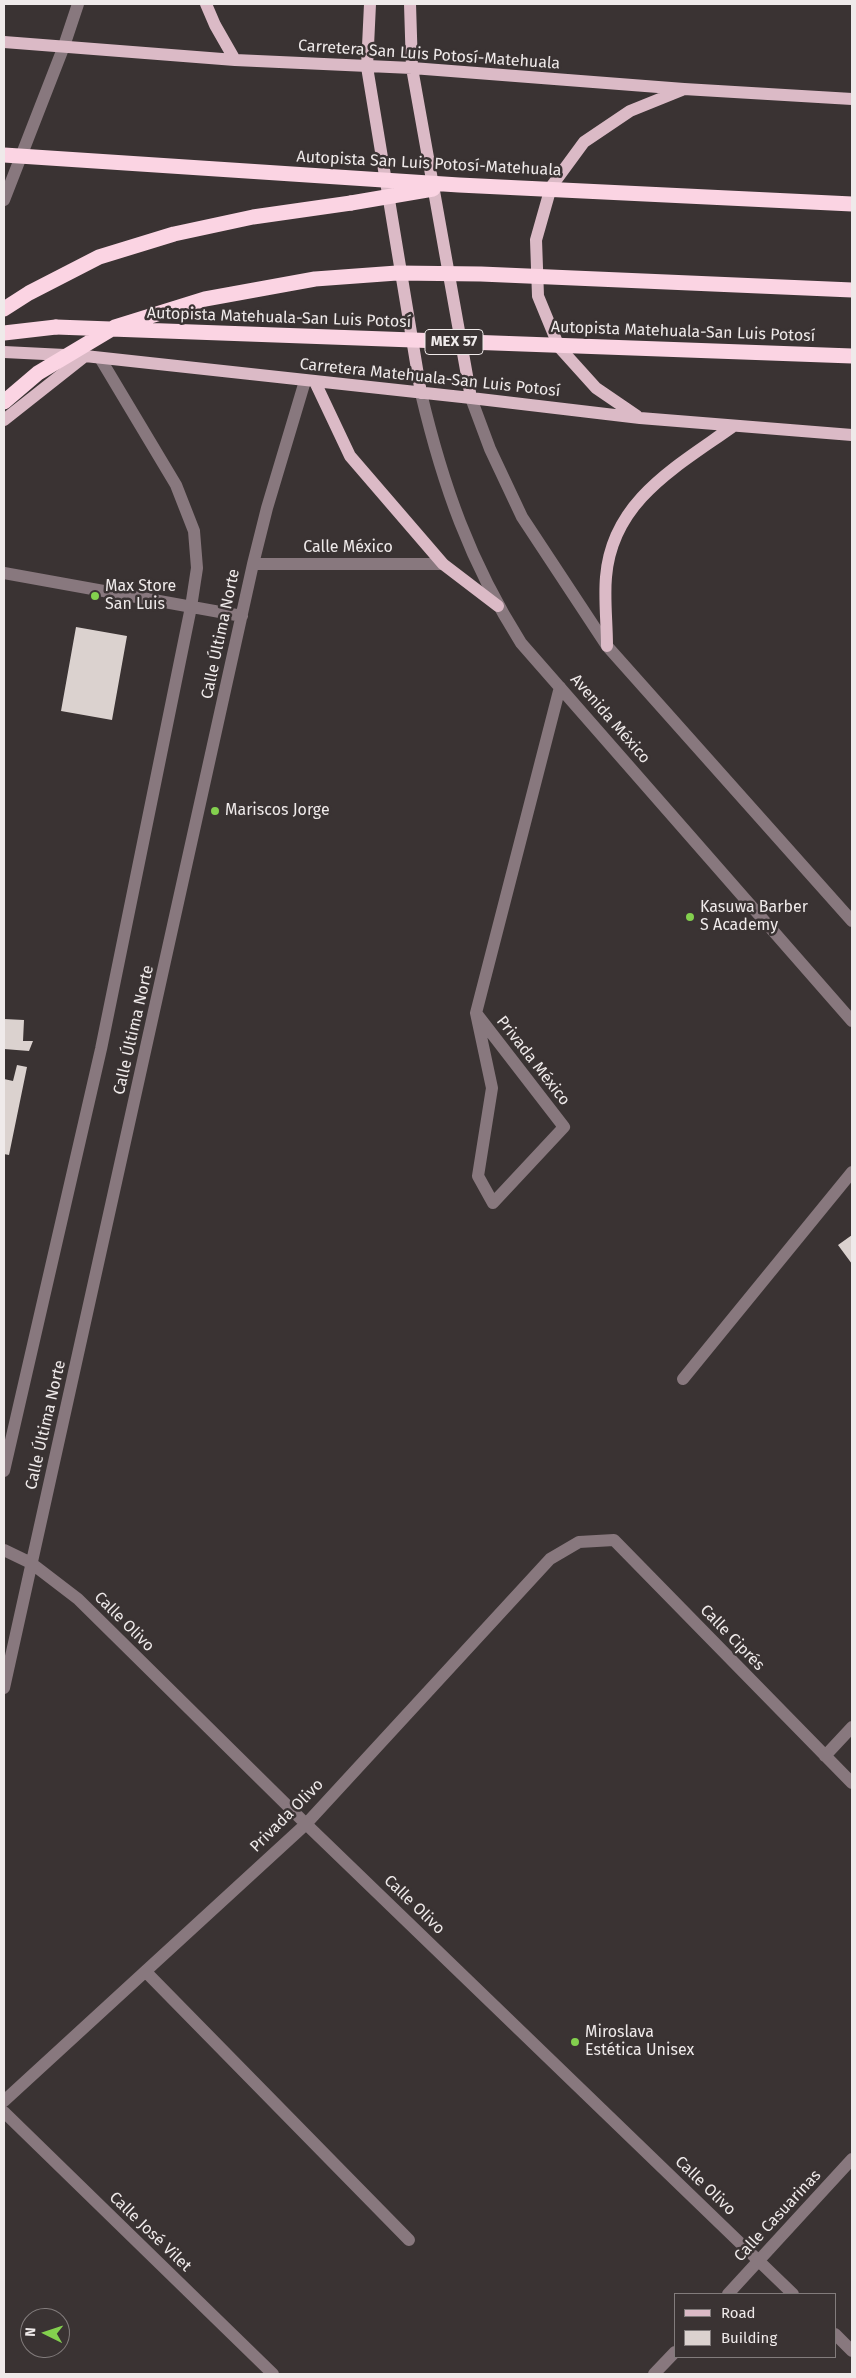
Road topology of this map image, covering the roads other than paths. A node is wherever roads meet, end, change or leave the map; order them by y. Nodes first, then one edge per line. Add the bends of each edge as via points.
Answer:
1 (78, 4) edge
2 (206, 4) edge
3 (370, 4) edge
4 (410, 4) edge
5 (4, 42) edge
6 (64, 46) junction
7 (235, 60) junction
8 (367, 66) junction
9 (412, 68) junction
10 (684, 89) junction
11 (852, 99) edge
12 (4, 155) edge
13 (459, 184) junction
14 (4, 200) edge
15 (852, 204) edge
16 (852, 290) edge
17 (4, 308) edge
18 (4, 324) edge
19 (56, 327) junction
20 (4, 333) edge
21 (4, 352) edge
22 (85, 356) junction
23 (852, 356) edge
24 (100, 358) junction
25 (310, 382) junction
26 (421, 393) junction
27 (472, 398) junction
28 (4, 402) edge
29 (640, 418) junction
30 (4, 420) edge
31 (732, 427) junction
32 (852, 435) edge
33 (253, 564) junction
34 (443, 564) junction
35 (4, 573) edge
36 (498, 606) junction
37 (191, 607) junction
38 (242, 616) junction
39 (608, 646) junction
40 (560, 687) junction
41 (852, 921) edge
42 (476, 1013) junction
43 (852, 1021) edge
44 (852, 1172) edge
45 (683, 1379) dead end
46 (4, 1471) edge
47 (579, 1542) joint
48 (4, 1550) edge
49 (31, 1563) junction
50 (4, 1688) edge
51 (852, 1727) edge
52 (825, 1756) junction
53 (852, 1783) edge
54 (306, 1824) junction
55 (146, 1972) junction
56 (4, 2101) edge
57 (4, 2112) edge
58 (852, 2159) edge
59 (409, 2240) dead end
60 (758, 2260) junction
61 (729, 2293) edge
62 (792, 2293) edge
63 (836, 2335) edge
64 (852, 2351) edge
65 (674, 2353) edge
66 (273, 2374) edge
67 (654, 2374) edge

1 - 6 street
2 - 7 main road via 214,25
3 - 8 main road
4 - 9 main road
5 - 6 main road, Carretera San Luis Potosí-Matehuala
6 - 7 main road, Carretera San Luis Potosí-Matehuala
6 - 14 street
7 - 8 main road, Carretera San Luis Potosí-Matehuala
8 - 9 main road, Carretera San Luis Potosí-Matehuala
8 - 26 main road
9 - 10 main road, Carretera San Luis Potosí-Matehuala
9 - 27 main road
10 - 11 main road, Carretera San Luis Potosí-Matehuala
10 - 29 main road via 630,111 584,142 551,187 536,240 538,296 559,347 596,388
12 - 13 highway, Autopista San Luis Potosí-Matehuala, bridge
13 - 15 highway, Autopista San Luis Potosí-Matehuala, bridge
13 - 17 highway, bridge via 253,217 174,234 99,257
16 - 28 highway, bridge via 481,274 397,273 314,279 205,298 115,327 38,373
18 - 19 highway, Autopista Matehuala-San Luis Potosí / MEX 57
19 - 20 highway
19 - 23 highway, Autopista Matehuala-San Luis Potosí / MEX 57, bridge
21 - 22 main road, Carretera Matehuala-San Luis Potosí
22 - 24 main road, Carretera Matehuala-San Luis Potosí
22 - 30 main road
24 - 25 main road, Carretera Matehuala-San Luis Potosí
24 - 37 street, Calle Última Norte via 176,485 194,531 197,568
25 - 26 main road, Carretera Matehuala-San Luis Potosí
25 - 33 street, Calle Última Norte via 267,508
25 - 34 main road via 350,456
26 - 27 main road, Carretera Matehuala-San Luis Potosí
26 - 36 street, Avenida México via 452,504
27 - 29 main road, Carretera Matehuala-San Luis Potosí
27 - 39 street via 490,449 522,517
29 - 31 main road, Carretera Matehuala-San Luis Potosí
31 - 32 main road, Carretera Matehuala-San Luis Potosí
31 - 39 main road via 657,483 622,520 610,550 606,577
33 - 34 street, Calle México
33 - 38 street, Calle Última Norte
34 - 36 main road
35 - 37 street
36 - 40 street, Avenida México via 521,642
37 - 38 street
37 - 46 street, Calle Última Norte via 101,1049
38 - 49 street, Calle Última Norte
39 - 41 street
40 - 42 street, Privada México
40 - 43 street, Avenida México
42 - 42 street, Privada México via 492,1088 478,1176 494,1203 564,1127
44 - 45 street
47 - 52 street, Calle Ciprés via 614,1540
47 - 54 street, Privada Olivo via 550,1559
48 - 49 street, Calle Olivo
49 - 50 street, Calle Última Norte
49 - 54 street, Calle Olivo via 78,1599
51 - 52 street
52 - 53 street, Calle Ciprés
54 - 55 street, Privada Olivo
54 - 60 street, Calle Olivo
55 - 56 street, Privada Olivo
55 - 59 street
57 - 66 street, Calle José Vilet
58 - 60 street, Calle Casuarinas
60 - 61 street, Calle Casuarinas
60 - 62 street, Calle Olivo
63 - 64 street
65 - 67 street

